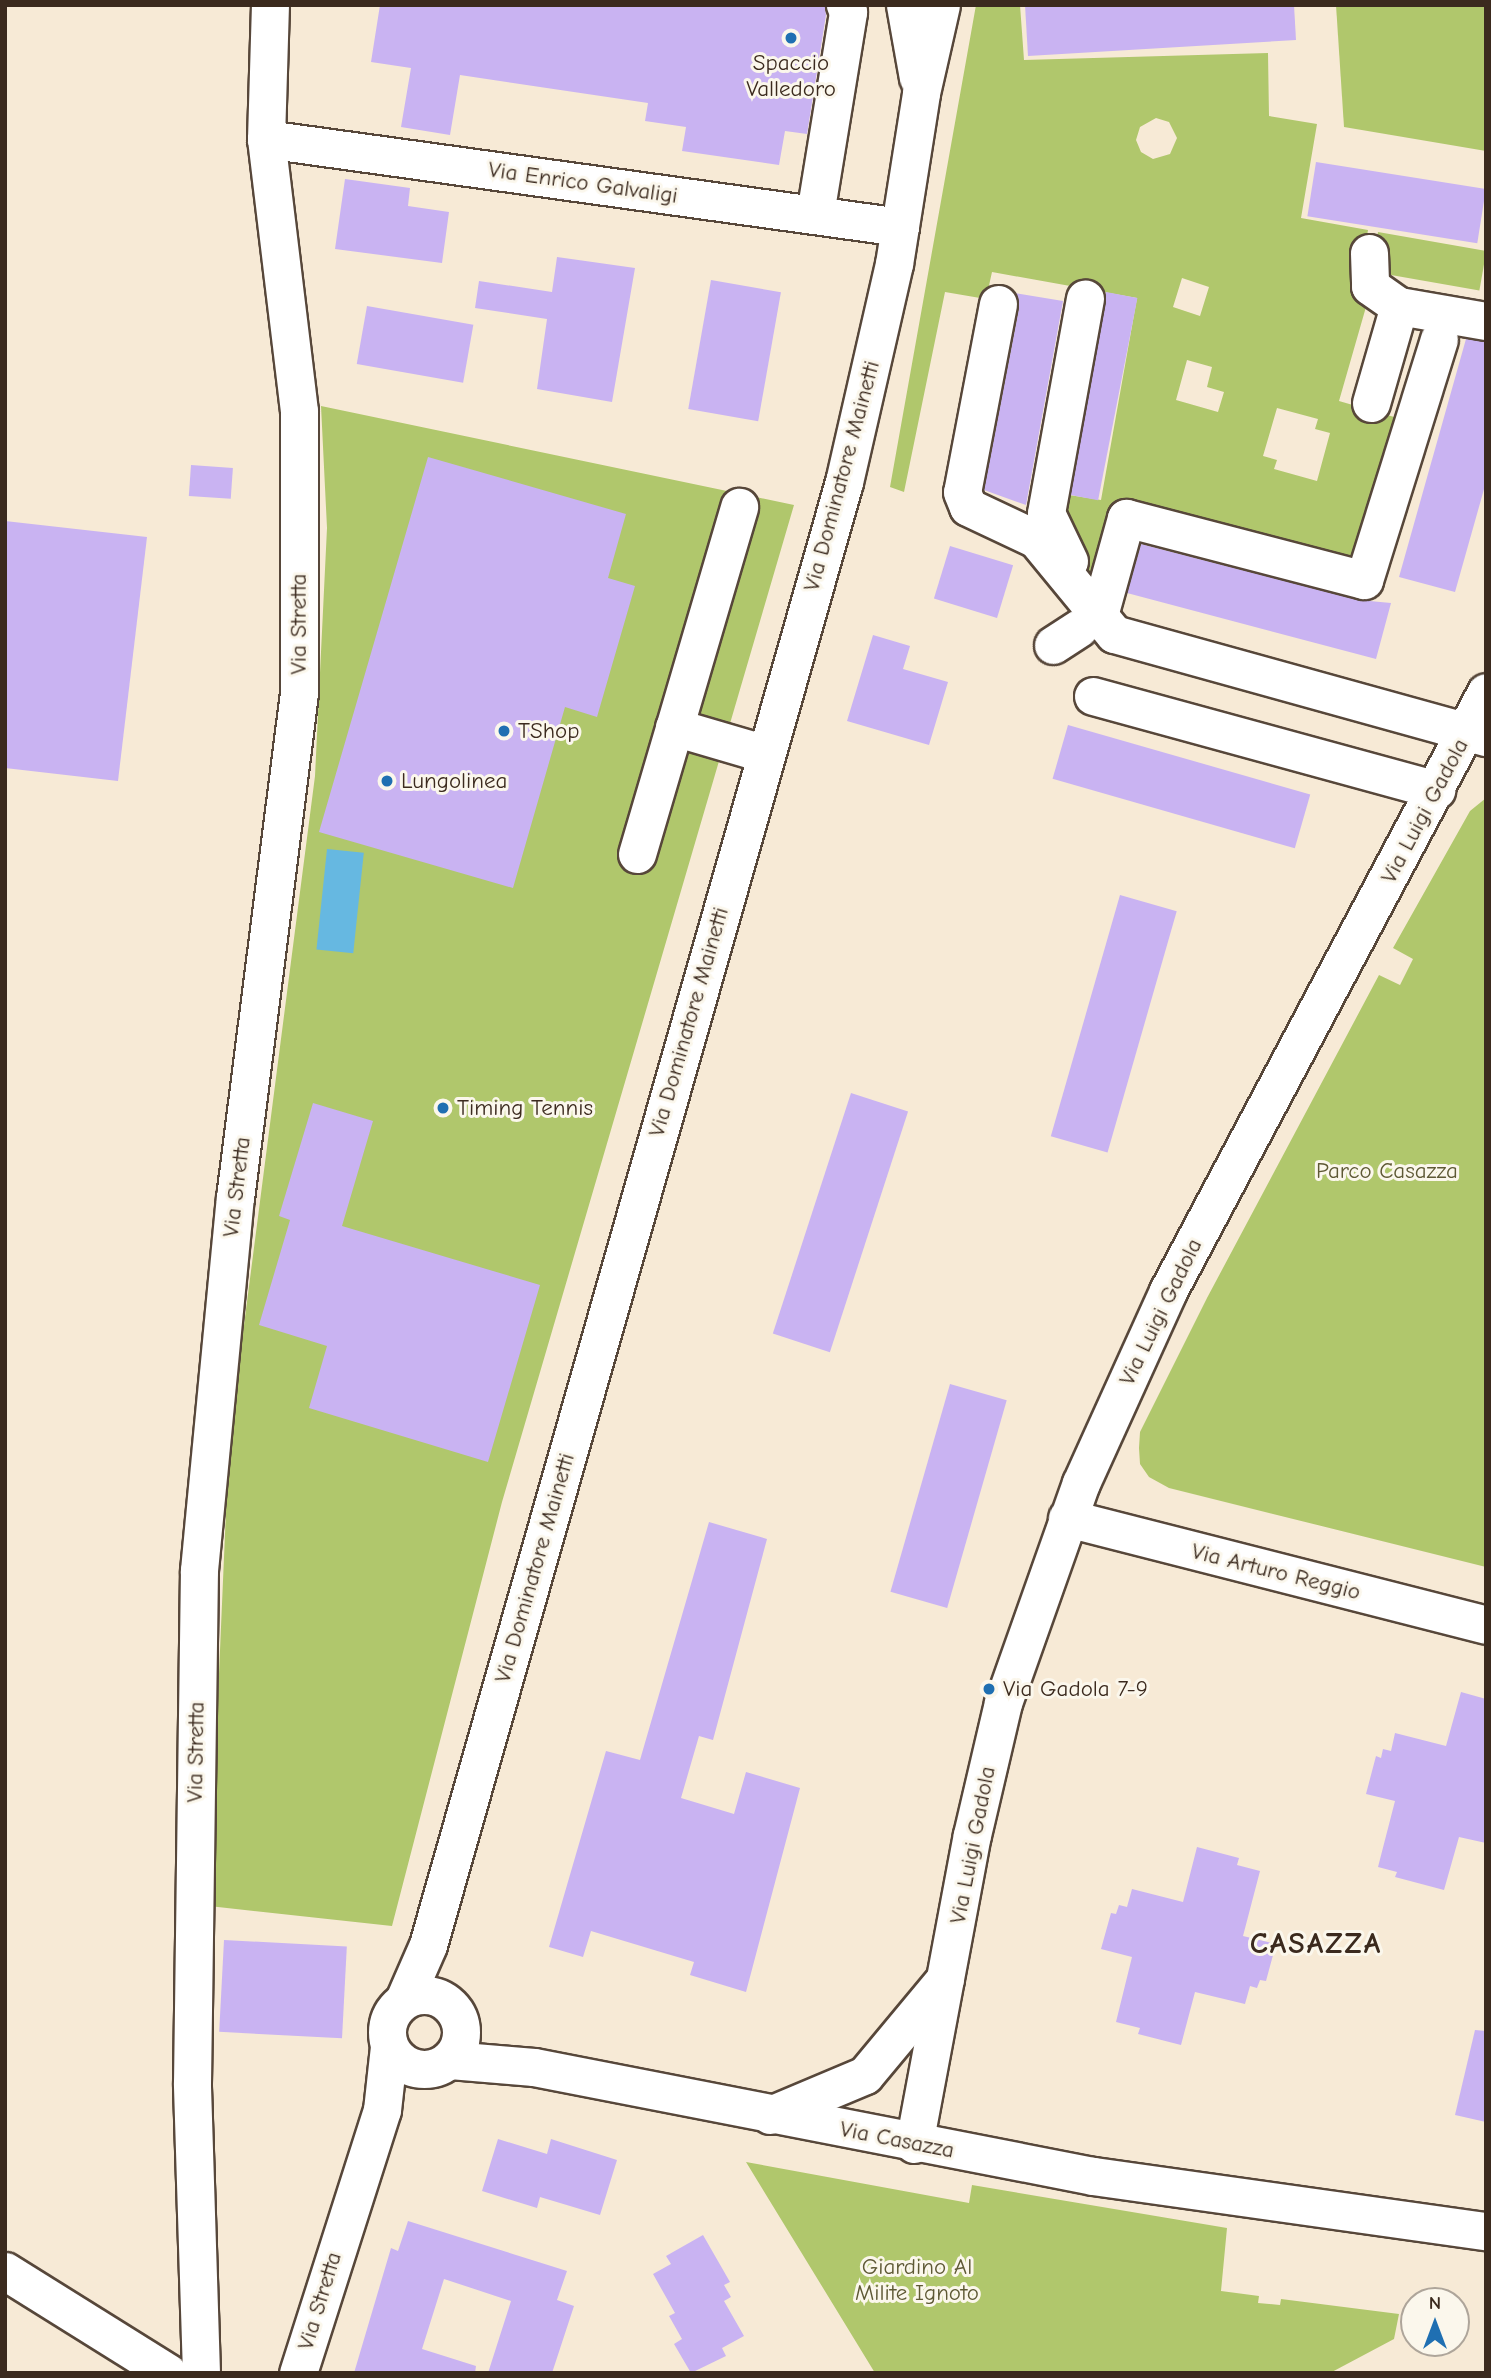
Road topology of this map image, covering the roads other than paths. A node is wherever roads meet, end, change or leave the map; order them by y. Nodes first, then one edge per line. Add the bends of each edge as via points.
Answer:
1 (270, 5) edge
2 (845, 5) edge
3 (905, 5) edge
4 (941, 5) edge
5 (921, 93) junction
6 (265, 139) junction
7 (815, 215) junction
8 (900, 226) junction
9 (1369, 253) dead end
10 (1085, 299) dead end
11 (998, 304) dead end
12 (1399, 306) junction
13 (1486, 321) edge
14 (1439, 339) dead end
15 (1370, 403) dead end
16 (739, 507) dead end
17 (1074, 585) junction
18 (1077, 631) junction
19 (1486, 692) edge
20 (1093, 696) dead end
21 (674, 727) junction
22 (1476, 734) edge
23 (766, 754) junction
24 (1436, 790) junction
25 (637, 854) dead end
26 (1067, 1518) junction
27 (1486, 1625) edge
28 (428, 1945) junction
29 (947, 1976) junction
30 (404, 2000) junction
31 (455, 2014) junction
32 (389, 2047) junction
33 (437, 2065) junction
34 (534, 2067) junction
35 (382, 2110) junction
36 (769, 2115) junction
37 (914, 2144) junction
38 (1486, 2231) edge
39 (5, 2271) edge
40 (168, 2373) edge
41 (201, 2373) edge
42 (298, 2373) edge

1 - 6 street, Via Stretta
2 - 7 street via 848,12
3 - 5 street, Via Dominatore Mainetti
4 - 5 street, Via Dominatore Mainetti
5 - 8 street, Via Dominatore Mainetti
6 - 7 street, Via Enrico Galvaligi
6 - 41 street, Via Stretta via 299,401 311,608 234,1198 199,1570 192,2083
7 - 8 street, Via Enrico Galvaligi
8 - 23 street, Via Dominatore Mainetti via 844,482
9 - 12 street via 1370,286
10 - 17 street via 1046,513 1058,546 1073,566
11 - 17 street via 962,492 968,507 1036,538
12 - 13 street
12 - 15 street
14 - 18 street via 1364,580 1126,518
16 - 21 street
17 - 18 street
18 - 22 street via 1114,634
19 - 22 street, Via Luigi Gadola
20 - 24 street
21 - 23 street
21 - 25 street
22 - 24 street, Via Luigi Gadola
23 - 28 street, Via Dominatore Mainetti
24 - 26 street, Via Luigi Gadola via 1168,1292
26 - 27 street, Via Arturo Reggio
26 - 29 street, Via Luigi Gadola via 1003,1703 972,1835
28 - 30 street, Via Dominatore Mainetti
28 - 31 street
29 - 36 street, Via Luigi Gadola via 865,2075
29 - 37 street, Via Luigi Gadola
30 - 31 street via 434,1996
30 - 32 street via 387,2024
31 - 33 street via 460,2044
31 - 34 street, Via Casazza
32 - 33 street via 403,2063
32 - 35 street, Via Stretta
33 - 34 street, Via Casazza
33 - 35 street, Via Stretta
34 - 36 street, Via Casazza
35 - 42 street, Via Stretta
36 - 37 street, Via Casazza
37 - 38 street, Via Casazza via 1262,2205
39 - 40 street

